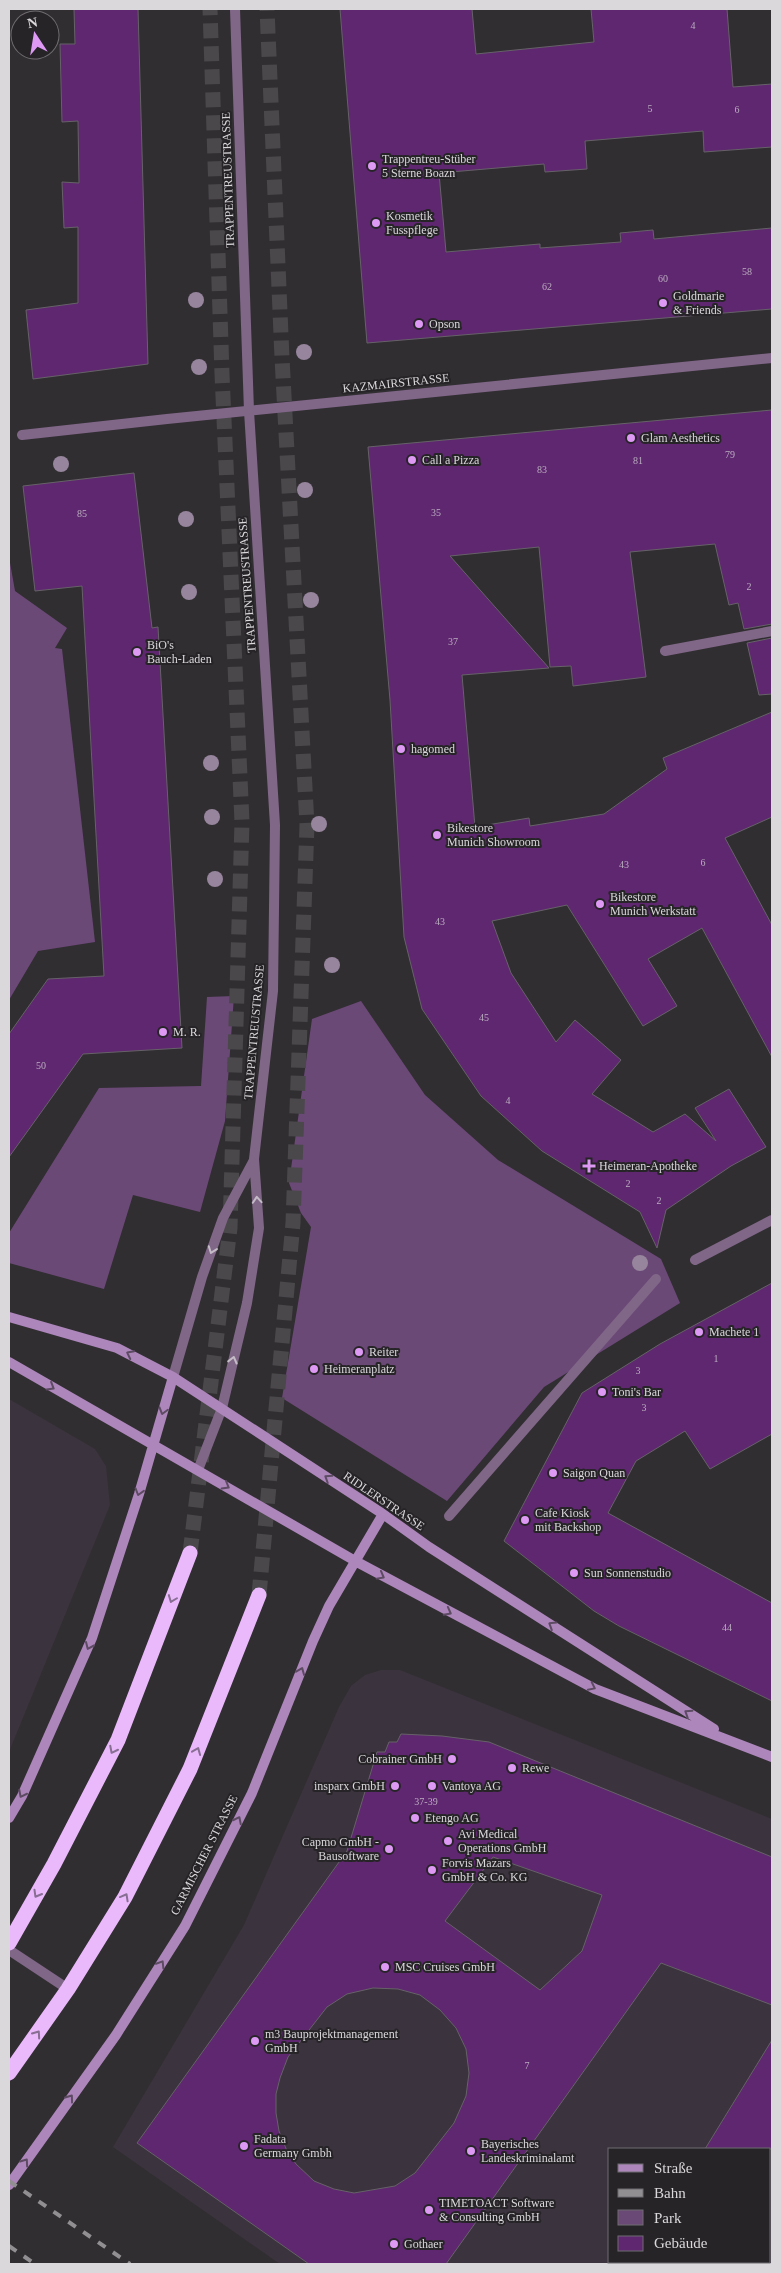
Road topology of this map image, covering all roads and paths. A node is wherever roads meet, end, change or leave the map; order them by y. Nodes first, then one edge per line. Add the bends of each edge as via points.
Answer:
1 (235, 9) edge
2 (772, 358) edge
3 (249, 411) junction
4 (22, 436) dead end
5 (772, 631) edge
6 (665, 651) dead end
7 (254, 1159) junction
8 (772, 1220) edge
9 (695, 1260) dead end
10 (656, 1279) dead end
11 (9, 1317) edge
12 (9, 1362) edge
13 (173, 1377) junction
14 (222, 1408) junction
15 (153, 1445) junction
16 (198, 1470) junction
17 (383, 1514) junction
18 (449, 1516) dead end
19 (190, 1554) tunnel mouth
20 (357, 1562) junction
21 (259, 1595) tunnel mouth
22 (729, 1739) junction
23 (772, 1757) edge
24 (9, 1818) edge
25 (9, 1943) edge
26 (9, 1950) edge
27 (68, 1990) junction
28 (9, 2073) edge
29 (9, 2186) edge

1 - 3 street, TRAPPENTREUSTRASSE
2 - 3 street, KAZMAIRSTRASSE
3 - 4 street, KAZMAIRSTRASSE
3 - 7 street, TRAPPENTREUSTRASSE via 275,825 273,991
5 - 6 street
7 -> 13 street, TRAPPENTREUSTRASSE via 223,1218
14 -> 7 street, TRAPPENTREUSTRASSE via 245,1313 259,1228
8 - 9 street
10 - 18 street
13 -> 11 street, RIDLERSTRASSE via 117,1348
12 -> 15 street, RIDLERSTRASSE
13 - 14 street, RIDLERSTRASSE
13 -> 15 street, TRAPPENTREUSTRASSE
14 - 16 street, TRAPPENTREUSTRASSE
17 -> 14 street, RIDLERSTRASSE
15 - 16 street, RIDLERSTRASSE
15 -> 24 street via 92,1638 22,1796
16 -> 20 street, RIDLERSTRASSE
17 - 20 street, GARMISCHER STRASSE
22 -> 17 street, RIDLERSTRASSE
19 -> 25 highway via 118,1740
20 -> 22 street, RIDLERSTRASSE via 595,1689
29 -> 20 street, GARMISCHER STRASSE via 116,2035 185,1926 252,1793 313,1641
27 -> 21 highway via 125,1897 190,1769
22 - 23 street, RIDLERSTRASSE
26 - 27 street
28 -> 27 highway

